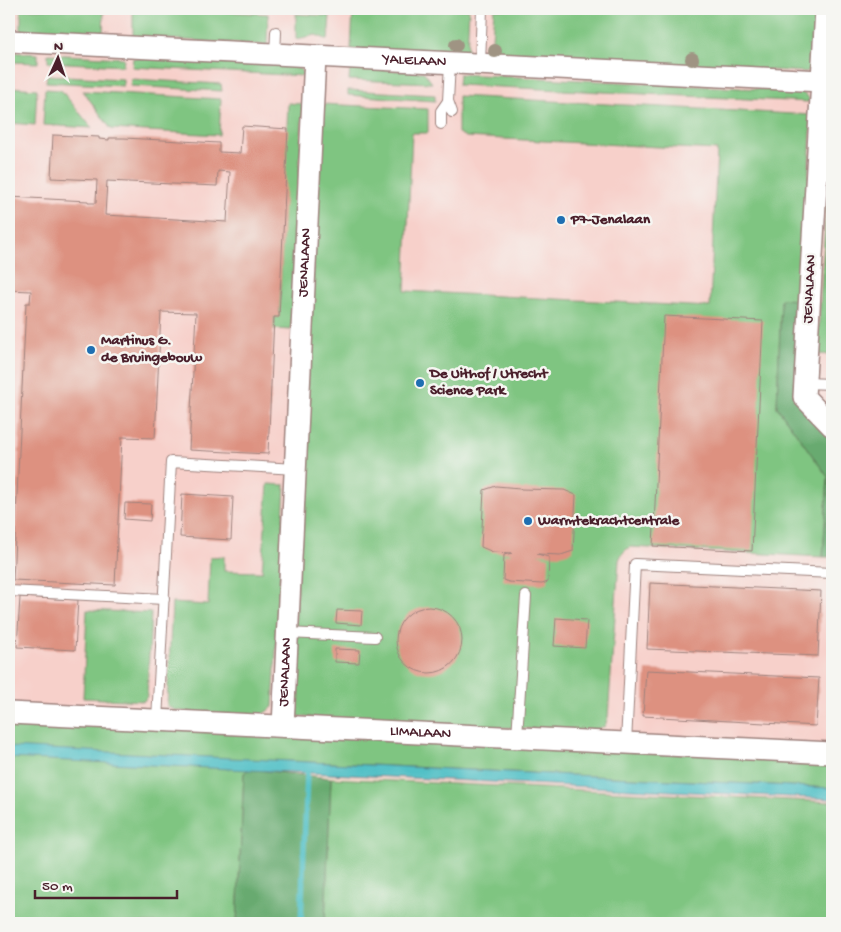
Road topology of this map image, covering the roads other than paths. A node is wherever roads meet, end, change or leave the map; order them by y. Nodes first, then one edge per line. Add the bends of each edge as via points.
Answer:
1 (482, 9) edge
2 (826, 9) edge
3 (276, 32) dead end
4 (9, 41) edge
5 (275, 54) junction
6 (315, 56) junction
7 (450, 63) junction
8 (480, 64) junction
9 (822, 81) junction
10 (448, 101) junction
11 (452, 112) dead end
12 (441, 124) dead end
13 (805, 383) junction
14 (832, 384) edge
15 (832, 426) edge
16 (296, 469) junction
17 (832, 573) edge
18 (9, 591) edge
19 (526, 596) dead end
20 (164, 599) junction
21 (287, 633) junction
22 (375, 637) dead end
23 (9, 713) edge
24 (157, 720) junction
25 (282, 726) junction
26 (517, 737) junction
27 (626, 743) junction
28 (832, 753) edge

1 - 8 lane
2 - 9 street, JENALAAN
3 - 5 lane
4 - 5 street, YALELAAN
5 - 6 street, YALELAAN
6 - 7 street, YALELAAN
6 - 16 street, JENALAAN
7 - 8 street, YALELAAN
7 - 10 lane
8 - 9 street, YALELAAN
9 - 13 street, JENALAAN
10 - 11 lane
10 - 12 lane via 441,111
13 - 14 lane
13 - 15 street, JENALAAN via 804,397
16 - 20 lane via 171,462
16 - 21 street, JENALAAN
17 - 27 lane via 635,564
18 - 20 lane
19 - 26 lane
20 - 24 lane
21 - 22 lane
21 - 25 street, JENALAAN
23 - 24 street, LIMALAAN
24 - 25 street, LIMALAAN
25 - 26 street, LIMALAAN
26 - 27 street, LIMALAAN
27 - 28 street, LIMALAAN

